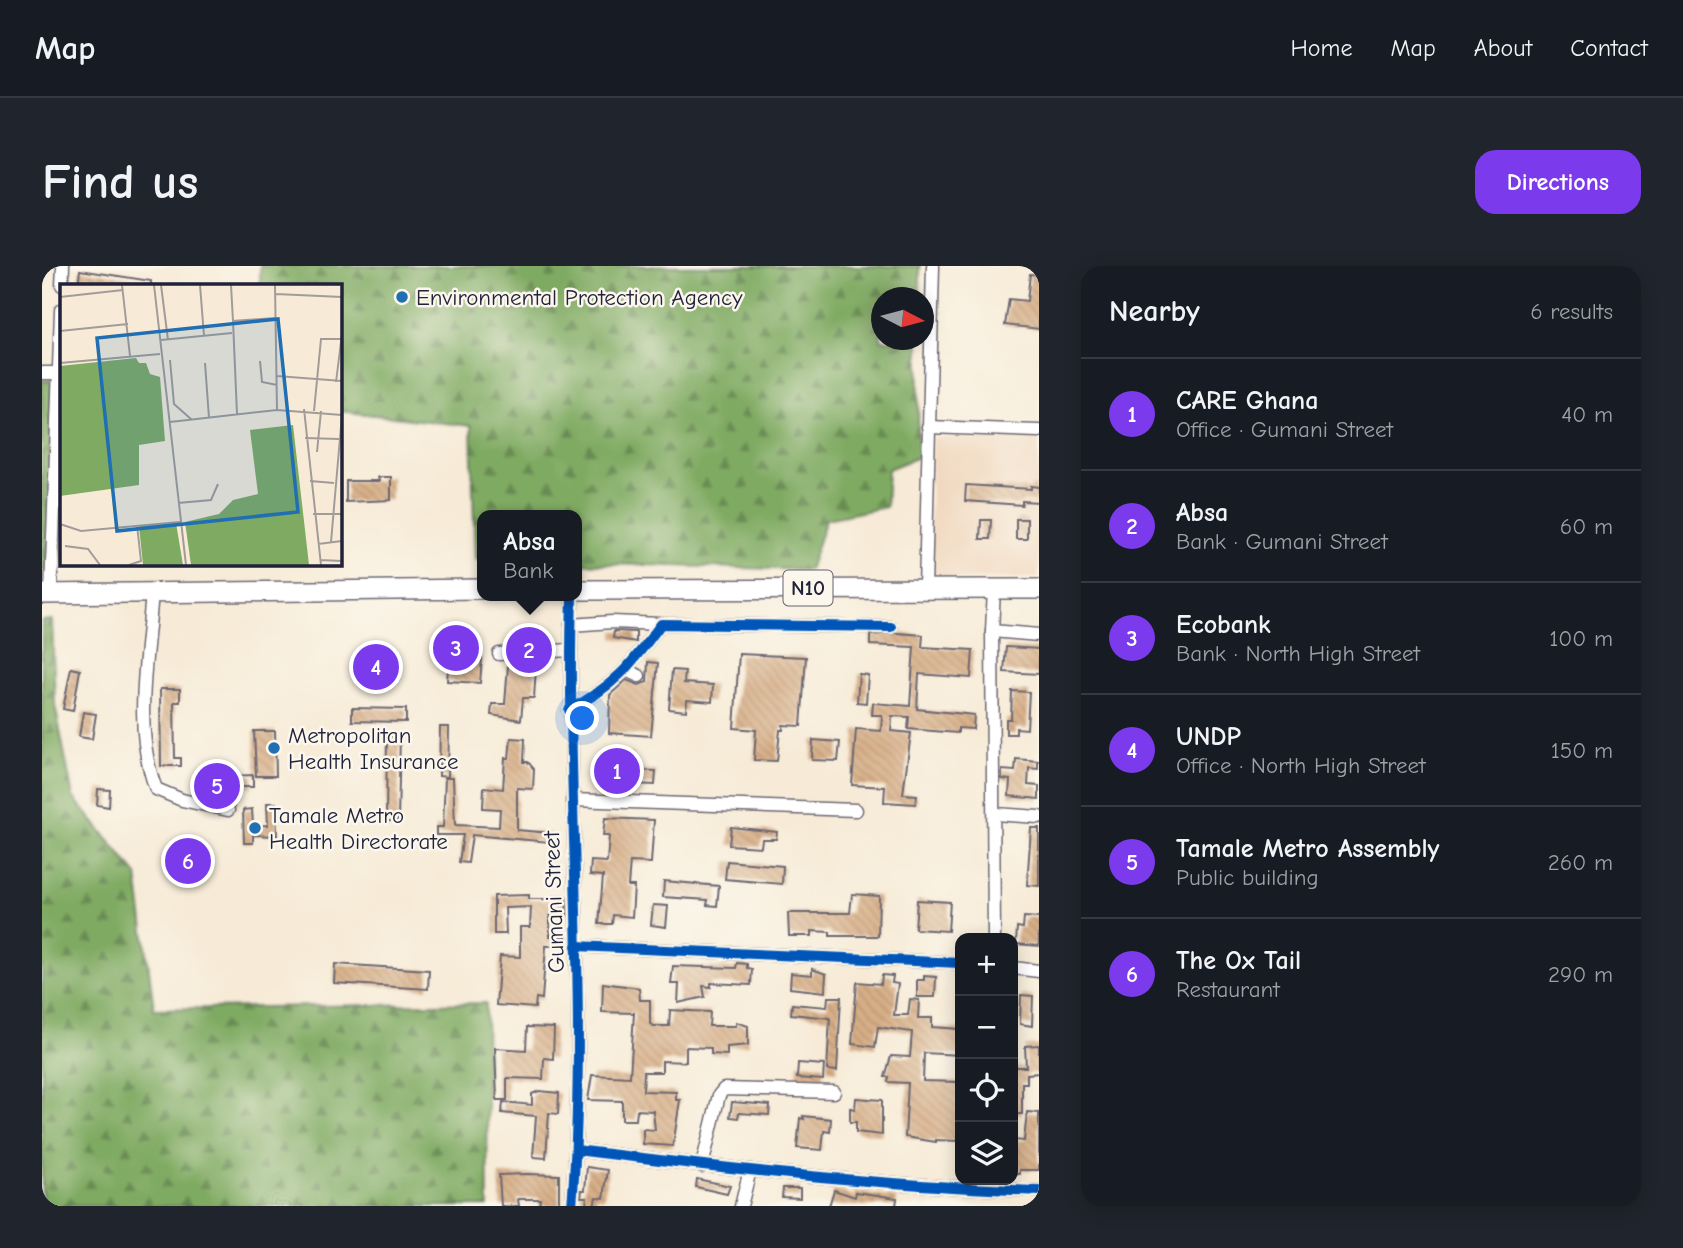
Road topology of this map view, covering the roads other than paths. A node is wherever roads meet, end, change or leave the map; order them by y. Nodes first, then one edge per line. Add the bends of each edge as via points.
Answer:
1 (63, 266) edge
2 (933, 266) edge
3 (62, 284) edge
4 (60, 342) edge
5 (42, 373) edge
6 (59, 373) junction
7 (928, 428) junction
8 (1039, 430) edge
9 (477, 589) edge
10 (994, 589) junction
11 (1039, 589) edge
12 (582, 590) edge
13 (925, 590) junction
14 (152, 591) junction
15 (46, 593) edge
16 (572, 601) edge
17 (661, 624) junction
18 (571, 625) junction
19 (891, 627) dead end
20 (992, 631) junction
21 (1039, 635) edge
22 (571, 650) junction
23 (499, 654) dead end
24 (626, 670) junction
25 (639, 677) dead end
26 (569, 710) junction
27 (572, 800) junction
28 (228, 810) dead end
29 (856, 810) dead end
30 (995, 814) junction
31 (1039, 817) edge
32 (994, 933) edge
33 (576, 946) junction
34 (955, 964) edge
35 (1018, 969) edge
36 (1039, 971) edge
37 (834, 1092) dead end
38 (576, 1150) junction
39 (702, 1166) junction
40 (750, 1170) junction
41 (1039, 1191) edge
42 (572, 1206) edge
43 (741, 1206) edge

1 - 3 street
2 - 7 street
4 - 6 street
5 - 6 street
6 - 15 street
7 - 8 street
7 - 13 street
9 - 14 highway
10 - 11 highway, N10
10 - 13 highway, N10
10 - 20 street
12 - 13 highway, N10
14 - 15 highway
14 - 28 street via 143,730 146,764 156,789
16 - 18 street, Gumani Street
17 - 18 street
17 - 19 street
17 - 24 street
18 - 22 street, Gumani Street
20 - 21 street
20 - 30 street
22 - 23 street
22 - 26 street, Gumani Street
24 - 25 street
24 - 26 street via 601,693
26 - 27 street, Gumani Street
27 - 29 street
27 - 33 street, Gumani Street
30 - 31 street
30 - 32 street
33 - 34 street
33 - 38 street, Gumani Street
35 - 36 street
37 - 39 street via 724,1089
38 - 39 street
38 - 42 street, Gumani Street
39 - 40 street
40 - 41 street
40 - 43 street

